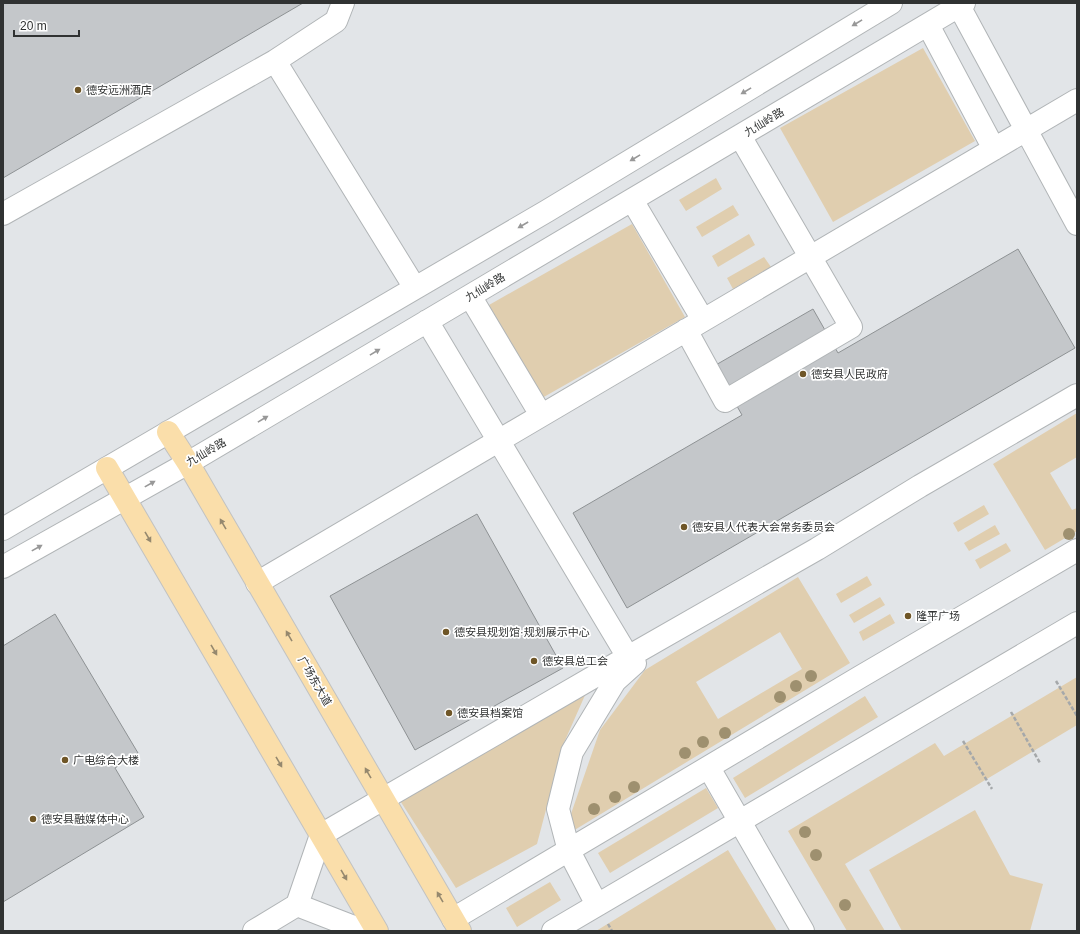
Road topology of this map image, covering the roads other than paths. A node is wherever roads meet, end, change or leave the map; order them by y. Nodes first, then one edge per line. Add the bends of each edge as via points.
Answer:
1 (343, 3) edge
2 (891, 3) edge
3 (962, 4) edge
4 (928, 25) junction
5 (275, 61) junction
6 (1077, 100) edge
7 (1026, 130) junction
8 (740, 136) junction
9 (994, 149) junction
10 (632, 200) junction
11 (3, 214) edge
12 (1077, 224) edge
13 (810, 257) junction
14 (415, 288) junction
15 (470, 296) junction
16 (427, 321) junction
17 (694, 325) junction
18 (1077, 396) edge
19 (541, 415) junction
20 (168, 432) junction
21 (498, 440) junction
22 (188, 463) junction
23 (107, 468) junction
24 (125, 498) junction
25 (3, 529) edge
26 (1077, 550) edge
27 (3, 567) edge
28 (257, 583) junction
29 (1077, 623) edge
30 (664, 636) junction
31 (628, 657) junction
32 (709, 768) junction
33 (383, 799) junction
34 (740, 821) junction
35 (321, 835) junction
36 (568, 851) junction
37 (297, 905) junction
38 (597, 905) junction
39 (457, 925) edge
40 (254, 931) edge
41 (364, 931) edge
42 (377, 931) edge
43 (553, 931) edge
44 (803, 931) edge

1 - 5 street via 336,21
2 -> 14 street
3 - 4 street, 九仙岭路
3 - 7 street
4 - 8 street, 九仙岭路
4 - 9 street
5 - 11 street
5 - 14 street
6 - 7 street
7 - 9 street
7 - 12 street
8 - 10 street, 九仙岭路
8 - 13 street
9 - 13 street
10 - 15 street, 九仙岭路
10 - 17 street
13 - 17 street
13 - 17 street via 851,327 725,401
14 - 20 street
15 - 16 street, 九仙岭路
15 - 19 street
16 - 21 street
22 -> 16 street, 九仙岭路
17 - 19 street
18 - 30 street
19 - 21 street
20 - 22 main road, 广场东大道
20 - 23 street
21 - 28 street
21 - 31 street
24 -> 22 street, 九仙岭路
28 -> 22 main road, 广场东大道
23 - 24 main road
23 - 25 street
27 -> 24 street, 九仙岭路
24 -> 35 main road
26 - 32 street
33 -> 28 main road, 广场东大道
29 - 34 street
30 - 31 street
30 - 36 street via 615,681 572,752 558,809
31 - 33 street
32 - 34 street
32 - 36 street
33 - 35 street
39 -> 33 main road, 广场东大道
34 - 38 street
34 - 44 street
35 - 37 street
35 -> 42 main road
36 - 38 street
36 - 39 street
37 - 40 street
37 - 41 street
38 - 43 street

